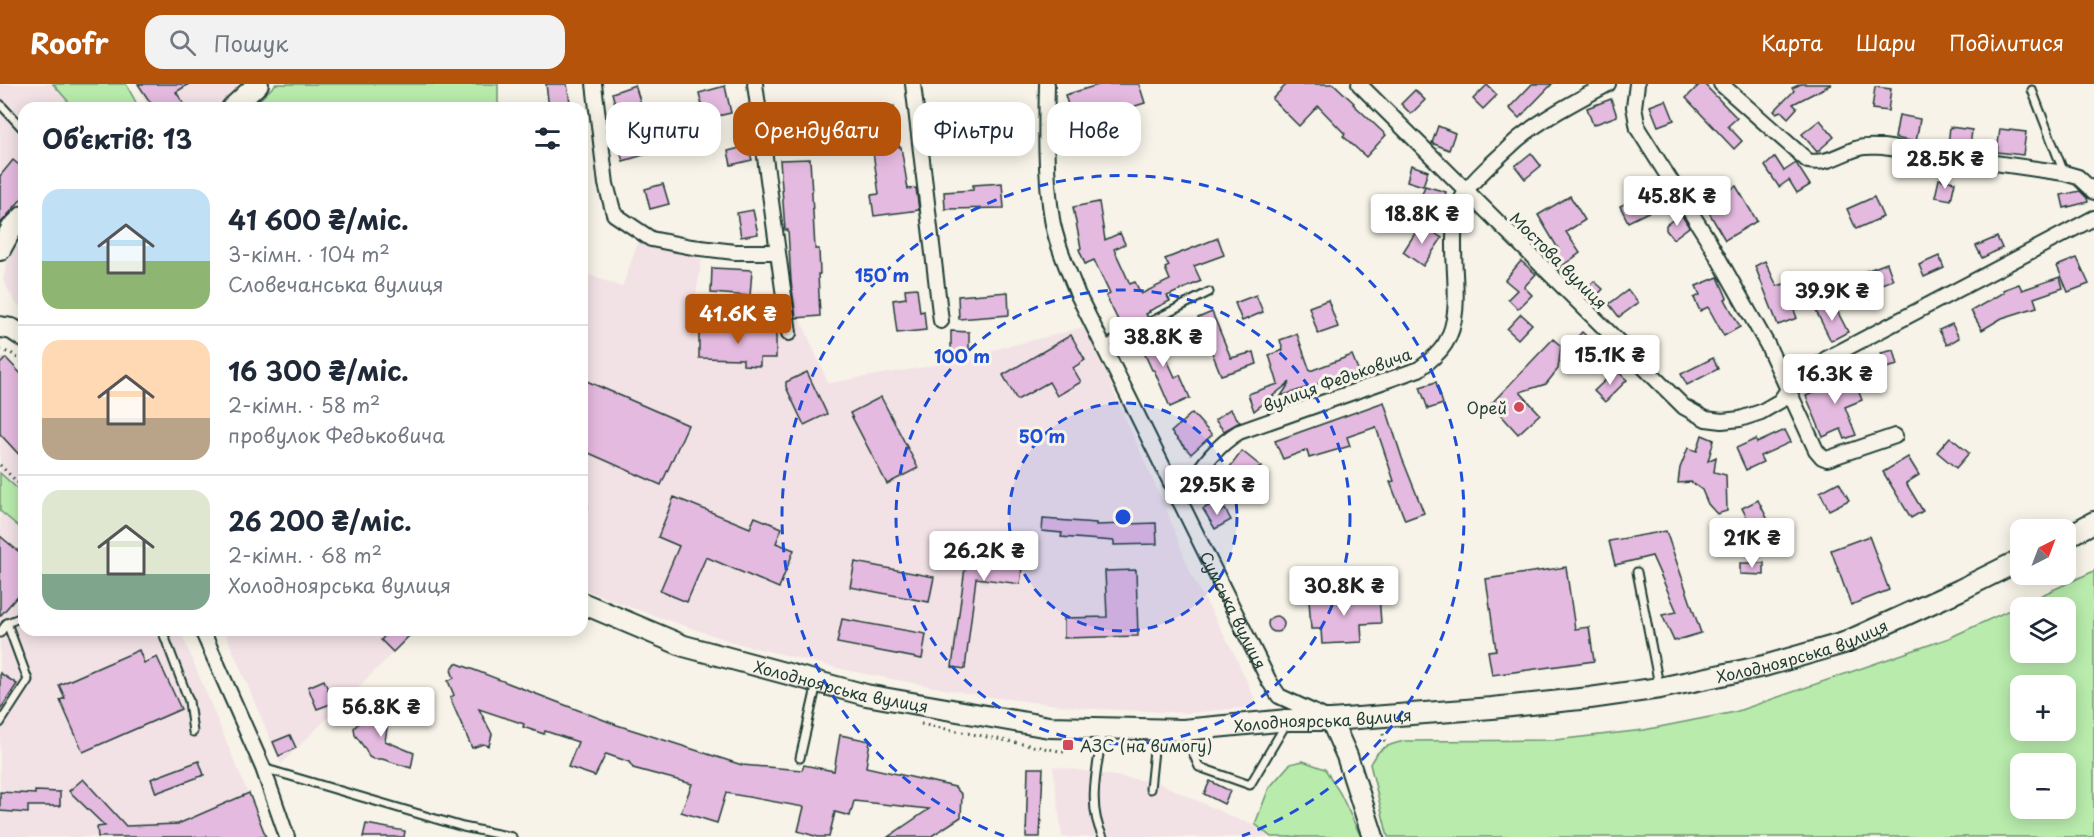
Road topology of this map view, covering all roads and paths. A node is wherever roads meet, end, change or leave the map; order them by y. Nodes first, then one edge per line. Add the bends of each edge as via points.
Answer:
1 (258, 84) edge
2 (594, 84) edge
3 (755, 84) edge
4 (913, 84) edge
5 (1047, 84) edge
6 (1359, 84) edge
7 (1608, 84) edge
8 (1637, 84) edge
9 (1721, 84) edge
10 (2032, 90) dead end
11 (238, 102) edge
12 (0, 104) edge
13 (18, 124) edge
14 (2064, 173) junction
15 (1466, 191) junction
16 (2094, 192) edge
17 (2094, 218) edge
18 (18, 222) edge
19 (0, 250) edge
20 (777, 252) junction
21 (1209, 292) dead end
22 (941, 321) dead end
23 (0, 327) edge
24 (18, 333) edge
25 (789, 333) dead end
26 (1102, 346) junction
27 (0, 350) edge
28 (18, 358) edge
29 (1789, 388) junction
30 (1895, 436) dead end
31 (0, 465) edge
32 (18, 483) edge
33 (1179, 500) junction
34 (2094, 522) edge
35 (2076, 532) edge
36 (2010, 565) edge
37 (1637, 572) dead end
38 (588, 606) edge
39 (18, 618) edge
40 (7, 623) junction
41 (0, 633) edge
42 (164, 636) edge
43 (205, 636) edge
44 (817, 684) junction
45 (1660, 688) junction
46 (1288, 720) junction
47 (1331, 720) junction
48 (915, 722) dead end
49 (0, 723) edge
50 (1104, 728) junction
51 (1157, 729) junction
52 (1183, 730) junction
53 (193, 732) dead end
54 (1064, 752) dead end
55 (800, 758) dead end
56 (263, 768) junction
57 (1150, 789) dead end
58 (287, 837) edge
59 (512, 837) edge
60 (1103, 837) edge
61 (1373, 837) edge

1 - 11 main road
2 - 20 street via 606,183 614,214 651,239 692,248
3 - 20 street
4 - 22 street
5 - 26 street, Сумська вулиця via 1046,143 1052,220 1063,258
6 - 15 street, Мостова вулиця
7 - 15 street, вулиця Федьковича via 1518,139
8 - 29 street via 1638,129 1707,238
9 - 14 street via 1808,161 1829,160 1858,148 1883,147
10 - 14 lane
12 - 13 lane
14 - 16 street via 2078,177
15 - 29 street, Мостова вулиця via 1694,414 1722,421 1740,419 1780,401
15 - 33 street, вулиця Федьковича via 1453,236 1451,330 1433,359 1419,369 1239,432 1212,453
17 - 29 street, Мостова вулиця via 1826,359
18 - 19 main road
20 - 25 street
21 - 26 lane
23 - 24 main road
26 - 33 street, Сумська вулиця
27 - 28 path
29 - 30 street via 1821,457 1834,458
31 - 32 path
33 - 47 street, Сумська вулиця via 1279,696
34 - 35 main road
36 - 45 main road, Холодноярська вулиця via 1844,643 1764,666
37 - 45 lane
38 - 44 main road, Холодноярська вулиця via 684,646
39 - 40 lane
40 - 41 lane
40 - 49 lane via 28,680
42 - 53 lane via 189,701
43 - 56 street
44 - 50 main road, Холодноярська вулиця via 1049,727
44 - 55 lane
45 - 47 main road, Холодноярська вулиця via 1503,707
46 - 47 main road, Холодноярська вулиця
46 - 52 main road, Холодноярська вулиця
46 - 52 lane via 1250,785 1199,766
47 - 61 main road
48 - 54 path
50 - 51 main road, Холодноярська вулиця
50 - 60 lane via 1094,813
51 - 52 main road, Холодноярська вулиця
51 - 57 lane
56 - 58 street
56 - 59 lane via 463,827

